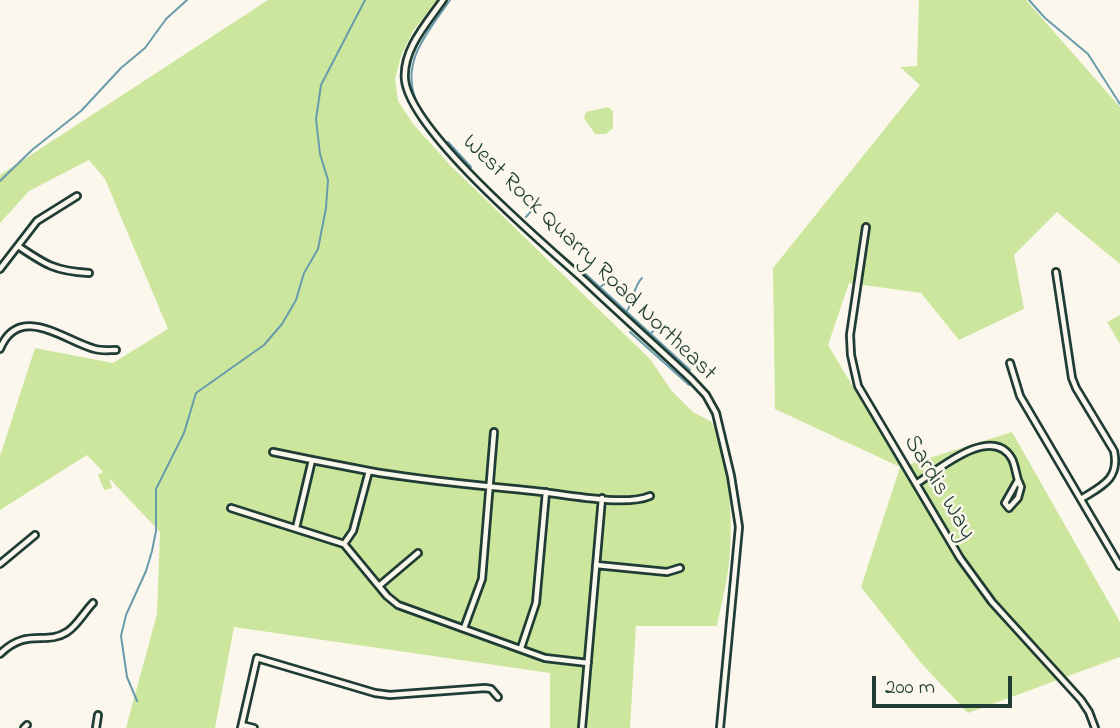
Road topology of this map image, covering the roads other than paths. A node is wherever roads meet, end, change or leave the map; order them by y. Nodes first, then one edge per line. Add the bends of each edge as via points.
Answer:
1 (443, 0) edge
2 (77, 196) dead end
3 (866, 227) dead end
4 (18, 246) junction
5 (0, 269) edge
6 (1056, 272) dead end
7 (89, 273) dead end
8 (0, 349) edge
9 (116, 350) dead end
10 (1010, 363) dead end
11 (494, 432) dead end
12 (274, 452) dead end
13 (312, 460) junction
14 (369, 471) junction
15 (1018, 481) junction
16 (916, 484) junction
17 (491, 486) junction
18 (546, 492) junction
19 (650, 496) dead end
20 (603, 498) junction
21 (1082, 499) junction
22 (231, 508) dead end
23 (296, 528) junction
24 (36, 535) dead end
25 (344, 544) junction
26 (1120, 551) edge
27 (418, 553) dead end
28 (1113, 554) junction
29 (0, 564) edge
30 (596, 565) junction
31 (1120, 566) edge
32 (680, 568) dead end
33 (379, 586) junction
34 (93, 603) dead end
35 (464, 628) junction
36 (521, 648) junction
37 (0, 654) edge
38 (588, 663) junction
39 (498, 697) dead end
40 (98, 715) dead end
41 (241, 726) edge
42 (96, 728) edge
43 (254, 728) edge
44 (582, 728) edge
45 (720, 728) edge
46 (1095, 728) edge

1 - 45 street, West Rock Quarry Road Northeast via 406,62 406,86 419,115 474,178 699,387 716,412 739,536
2 - 4 street via 37,221
3 - 16 street, Sardis Way via 851,355 858,386
4 - 5 street
4 - 7 street via 45,265
6 - 21 street via 1072,378 1117,461 1108,482
8 - 9 street via 15,330 41,326 94,349
10 - 21 street via 1020,396
11 - 17 street
12 - 13 street
13 - 14 street
13 - 23 street
14 - 17 street
14 - 25 street via 353,531
15 - 15 street via 1005,503 1009,508 1018,498
15 - 16 street via 1012,458 998,446 984,444
16 - 46 street, Sardis Way via 992,602 1081,700
17 - 18 street
17 - 35 street via 482,579
18 - 20 street
18 - 36 street via 536,603
19 - 20 street via 639,501
20 - 30 street
21 - 28 street
22 - 23 street
23 - 25 street
24 - 29 street
25 - 33 street
26 - 28 street
27 - 33 street
28 - 31 street
30 - 32 street via 667,572
30 - 38 street
33 - 35 street via 398,605
34 - 37 street via 67,632 22,639
35 - 36 street
36 - 38 street via 545,658
38 - 44 street
39 - 41 street via 485,688 390,695 369,692 257,658
40 - 42 street
41 - 43 street

